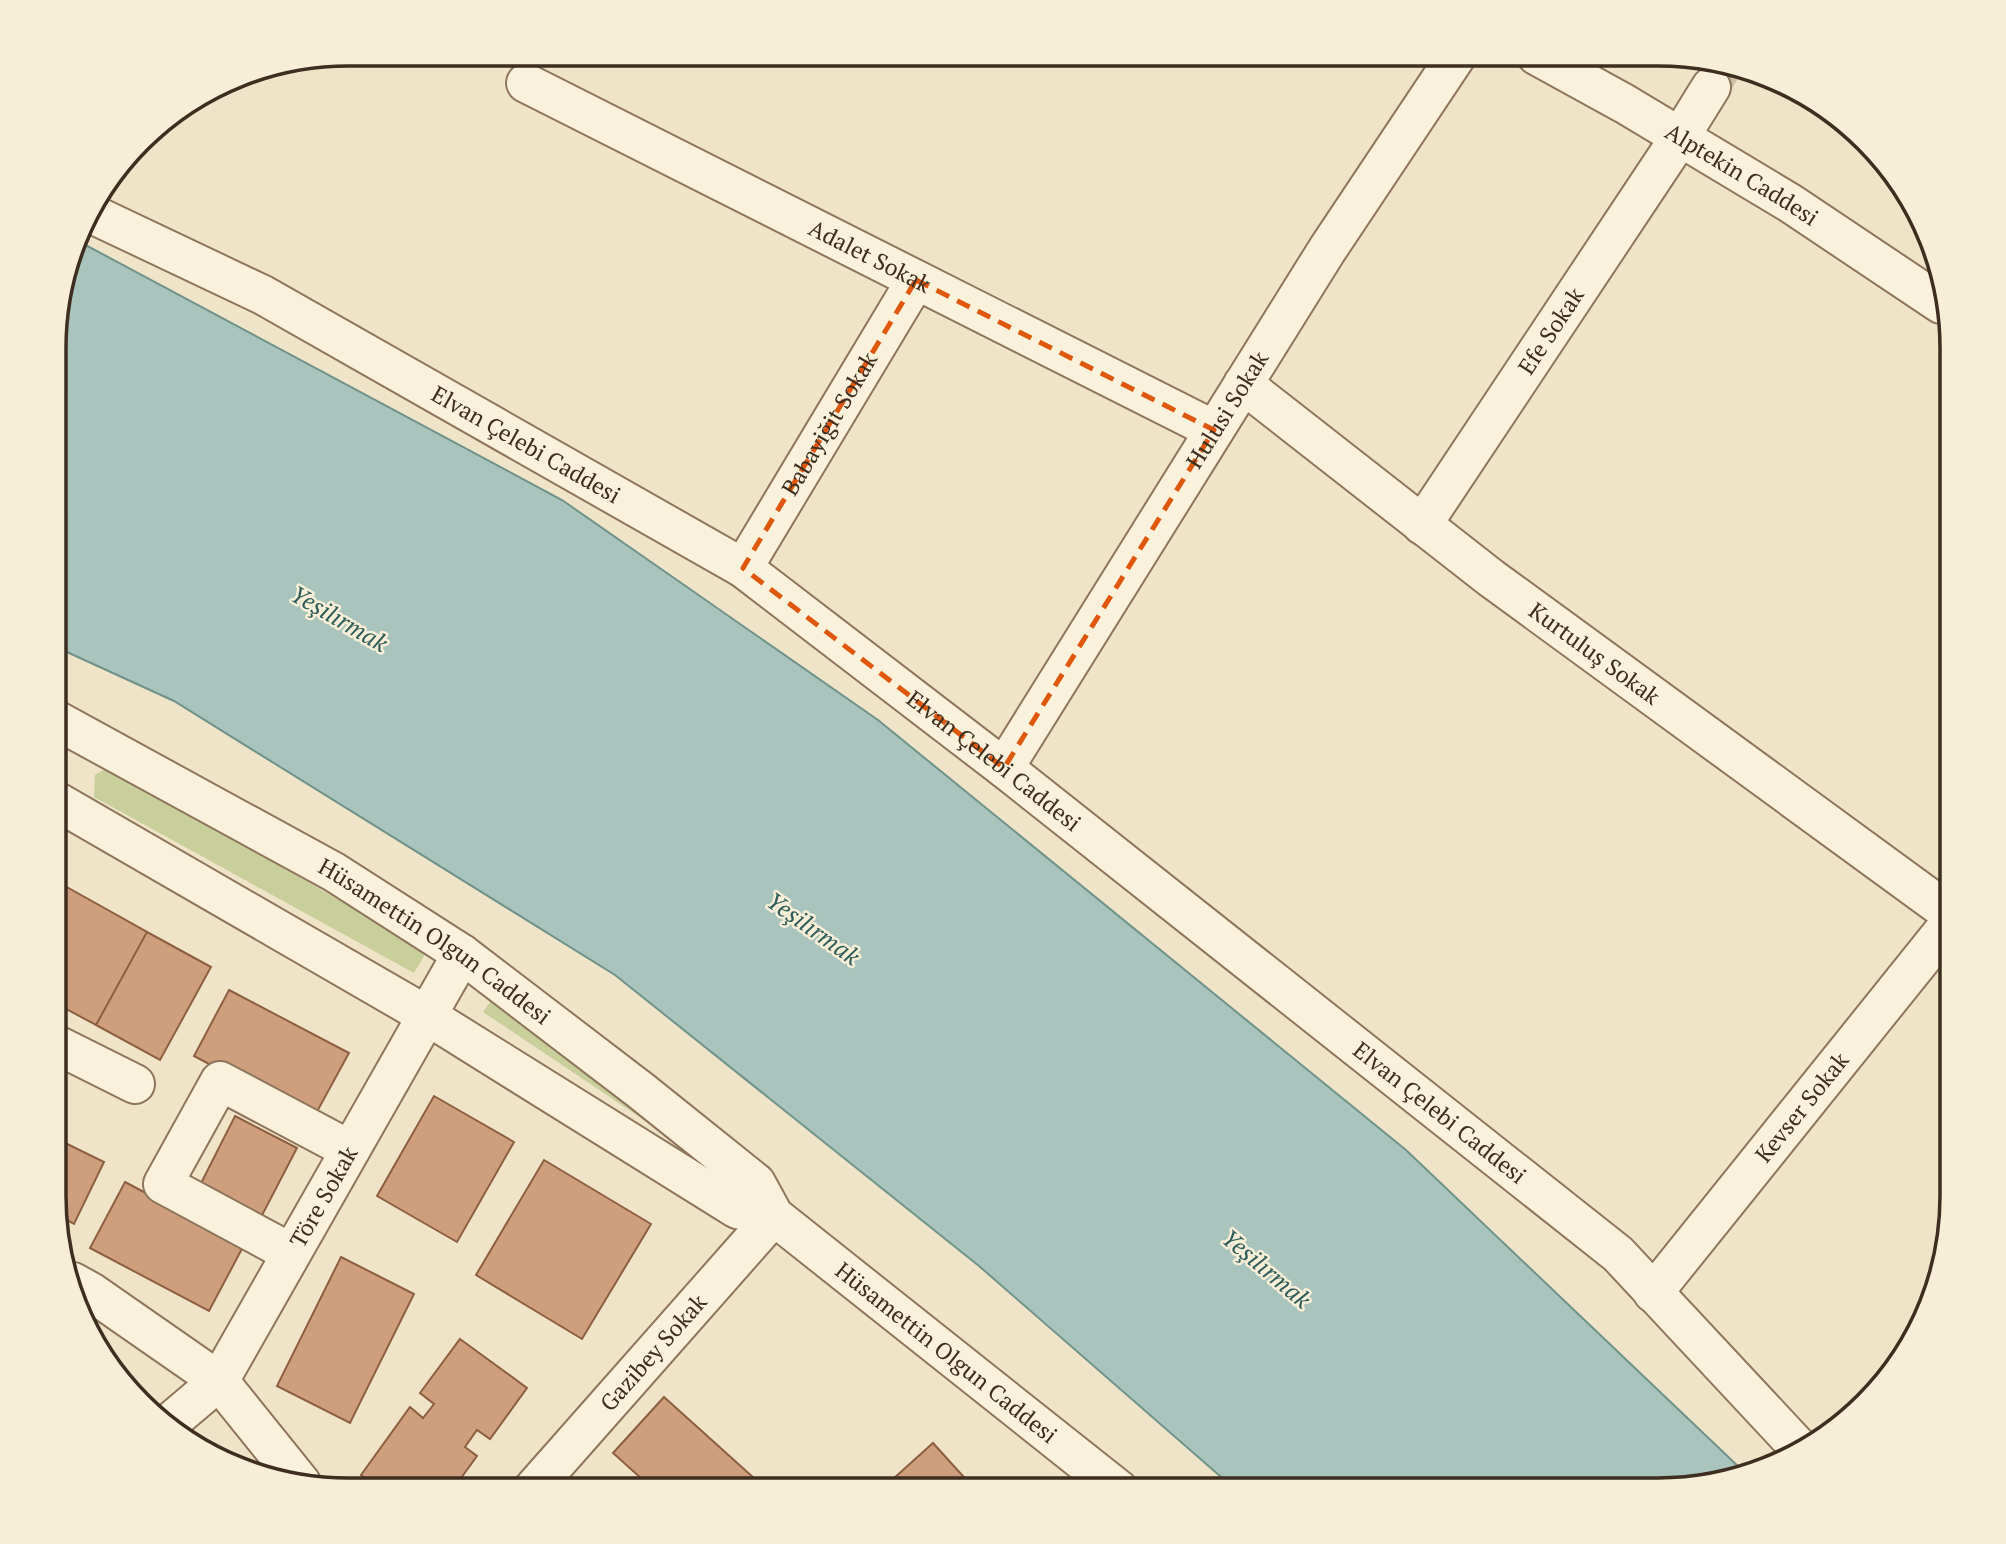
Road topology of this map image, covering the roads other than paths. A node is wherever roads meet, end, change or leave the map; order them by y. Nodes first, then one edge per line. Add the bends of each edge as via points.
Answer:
1 (1450, 66) edge
2 (1554, 66) edge
3 (526, 83) dead end
4 (1711, 87) tunnel mouth
5 (1680, 137) junction
6 (99, 217) edge
7 (916, 280) junction
8 (1935, 300) edge
9 (1243, 384) junction
10 (1214, 430) junction
11 (1422, 525) junction
12 (743, 568) junction
13 (66, 734) edge
14 (1004, 768) junction
15 (66, 807) edge
16 (1940, 907) edge
17 (1940, 936) edge
18 (461, 954) junction
19 (426, 1015) junction
20 (66, 1050) edge
21 (135, 1084) dead end
22 (349, 1150) junction
23 (774, 1216) junction
24 (291, 1253) junction
25 (81, 1287) edge
26 (1653, 1293) junction
27 (219, 1381) junction
28 (176, 1418) edge
29 (1793, 1443) edge
30 (292, 1472) edge
31 (553, 1478) edge
32 (1105, 1478) edge

1 - 9 street, Hulusi Sokak
2 - 5 street, Alptekin Caddesi
3 - 7 street, Adalet Sokak
4 - 5 street, Efe Sokak
5 - 8 street, Alptekin Caddesi via 1790,203
5 - 11 street, Efe Sokak
6 - 12 street, Elvan Çelebi Caddesi via 263,295
7 - 10 street, Adalet Sokak
7 - 12 street, Babayiğit Sokak
9 - 10 street, Hulusi Sokak
9 - 11 street, Kurtuluş Sokak
10 - 14 street, Hulusi Sokak
11 - 16 street, Kurtuluş Sokak
12 - 14 street, Elvan Çelebi Caddesi
13 - 18 street, Hüsamettin Olgun Caddesi via 334,872
14 - 26 street, Elvan Çelebi Caddesi via 1618,1254
15 - 19 street, Hüsamettin Olgun Caddesi
17 - 26 street, Kevser Sokak
18 - 19 street, Töre Sokak
18 - 23 street, Hüsamettin Olgun Caddesi via 756,1183
19 - 22 street, Töre Sokak
19 - 23 street, Hüsamettin Olgun Caddesi via 737,1209
20 - 21 street
22 - 24 street, Töre Sokak
22 - 24 street via 220,1081 163,1184
23 - 31 street, Gazibey Sokak
23 - 32 street, Hüsamettin Olgun Caddesi
24 - 27 street, Töre Sokak
25 - 27 street
26 - 29 street, Elvan Çelebi Caddesi
27 - 28 street, Töre Sokak
27 - 30 street

